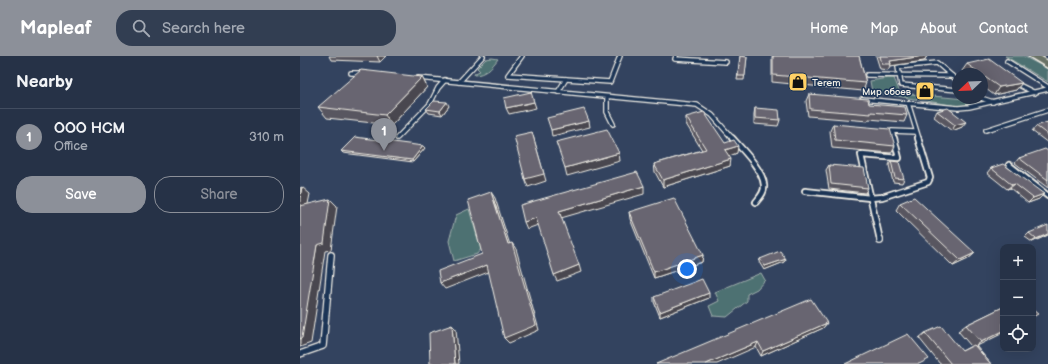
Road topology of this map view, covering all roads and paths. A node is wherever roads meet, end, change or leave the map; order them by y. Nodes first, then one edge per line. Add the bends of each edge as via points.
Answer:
1 (482, 56) edge
2 (522, 56) edge
3 (620, 56) edge
4 (676, 56) edge
5 (1033, 56) edge
6 (1007, 61) dead end
7 (726, 62) dead end
8 (1048, 64) edge
9 (370, 73) edge
10 (351, 74) dead end
11 (867, 75) dead end
12 (898, 76) junction
13 (952, 76) joint
14 (415, 78) edge
15 (566, 79) junction
16 (445, 80) junction
17 (1012, 81) edge
18 (459, 82) junction
19 (1018, 85) junction
20 (952, 89) edge
21 (1047, 90) edge
22 (558, 92) junction
23 (1035, 92) junction
24 (1025, 95) junction
25 (607, 97) junction
26 (853, 98) edge
27 (988, 100) edge
28 (995, 102) junction
29 (908, 103) junction
30 (1048, 110) edge
31 (614, 124) dead end
32 (986, 130) dead end
33 (916, 132) junction
34 (397, 138) dead end
35 (1009, 165) dead end
36 (805, 191) dead end
37 (1048, 196) edge
38 (870, 198) junction
39 (756, 202) dead end
40 (880, 241) dead end
41 (331, 255) dead end
42 (300, 354) edge

1 - 18 lane
2 - 15 lane via 508,75
3 - 15 lane via 610,82
4 - 7 lane via 675,59
5 - 8 main road
6 - 21 lane
9 - 10 lane
11 - 12 lane
12 - 13 lane
12 - 13 lane via 898,68 937,63
12 - 20 lane via 901,84
14 - 16 lane
15 - 22 lane
16 - 18 lane
16 - 34 lane via 430,104
17 - 19 lane
18 - 22 lane
19 - 23 lane
19 - 24 lane
21 - 23 lane
22 - 25 lane
23 - 24 lane
24 - 28 lane
25 - 31 lane via 607,112
25 - 39 lane via 690,104 703,108 759,170 764,190
26 - 29 lane
27 - 28 lane
28 - 29 lane via 958,108
29 - 33 lane
30 - 32 lane
33 - 38 lane via 930,178 928,182 882,197
33 - 38 lane via 892,131 899,158 861,155
35 - 37 lane
36 - 38 lane
38 - 40 lane
41 - 42 lane via 323,346

